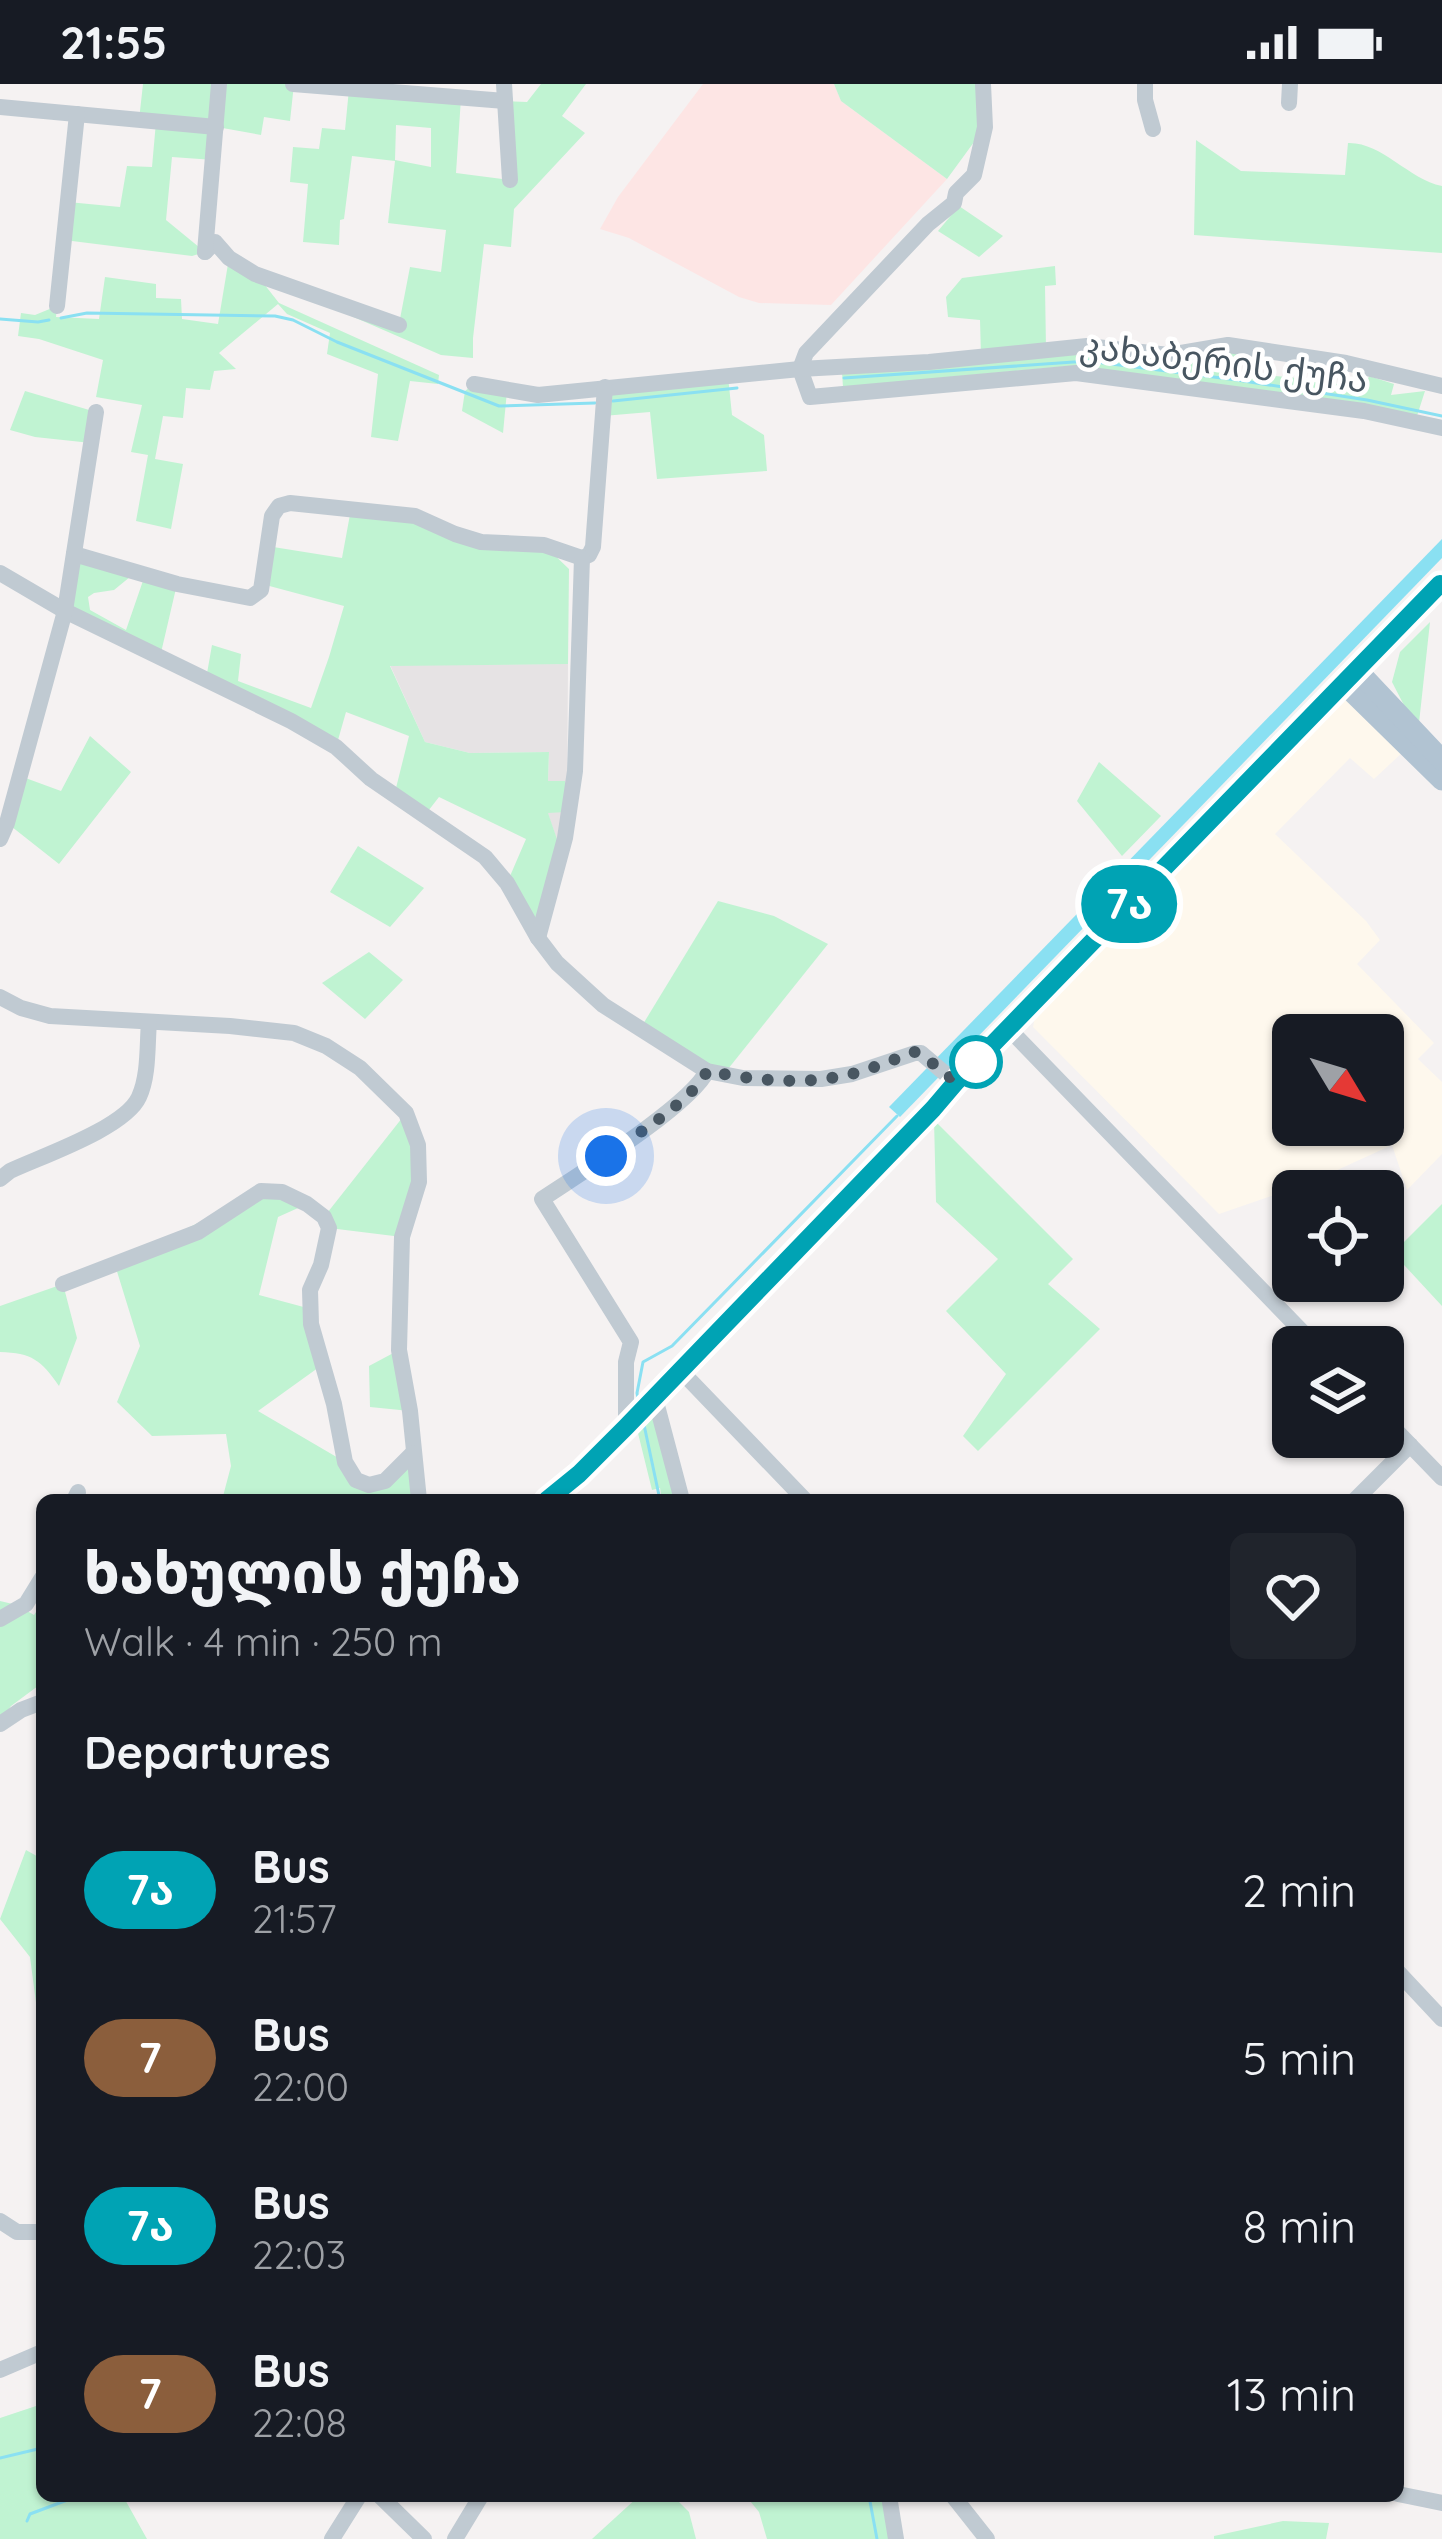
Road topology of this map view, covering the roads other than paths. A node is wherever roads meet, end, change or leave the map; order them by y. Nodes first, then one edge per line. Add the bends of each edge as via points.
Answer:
1 (219, 84) edge
2 (293, 84) edge
3 (982, 84) edge
4 (1144, 84) edge
5 (1290, 84) edge
6 (504, 93) edge
7 (1289, 104) dead end
8 (0, 106) edge
9 (77, 114) junction
10 (216, 127) junction
11 (1153, 129) dead end
12 (510, 181) dead end
13 (56, 306) dead end
14 (399, 325) dead end
15 (800, 369) junction
16 (474, 384) dead end
17 (1442, 386) edge
18 (605, 387) junction
19 (96, 412) dead end
20 (1442, 428) edge
21 (74, 554) junction
22 (582, 558) junction
23 (0, 573) edge
24 (1441, 584) edge
25 (65, 611) junction
26 (1350, 677) junction
27 (1442, 760) edge
28 (1442, 780) edge
29 (0, 838) edge
30 (538, 938) junction
31 (0, 997) edge
32 (149, 1022) junction
33 (1008, 1028) junction
34 (707, 1071) junction
35 (956, 1082) junction
36 (0, 1179) edge
37 (63, 1284) dead end
38 (1297, 1326) edge
39 (681, 1371) junction
40 (653, 1400) junction
41 (629, 1424) junction
42 (1404, 1439) edge
43 (1410, 1445) junction
44 (413, 1453) junction
45 (1442, 1478) edge
46 (418, 1494) edge
47 (554, 1494) edge
48 (680, 1494) edge
49 (800, 1494) edge
50 (1360, 1494) edge
51 (36, 1588) edge
52 (0, 1619) edge
53 (36, 1704) edge
54 (0, 1724) edge
55 (1404, 1978) edge
56 (1442, 2019) edge
57 (0, 2221) edge
58 (36, 2232) edge
59 (36, 2355) edge
60 (0, 2370) edge
61 (1404, 2495) edge
62 (355, 2502) edge
63 (386, 2502) edge
64 (477, 2502) edge
65 (890, 2502) edge
66 (958, 2502) edge
67 (1442, 2503) edge
68 (332, 2539) edge
69 (424, 2539) edge
70 (455, 2539) edge
71 (896, 2539) edge
72 (987, 2539) edge

1 - 10 street
2 - 6 street
3 - 15 street via 986,127 974,175 806,353
4 - 11 street
5 - 7 street
6 - 12 street
8 - 9 street
9 - 10 street
9 - 13 street
10 - 14 street via 205,252 215,242 255,274
15 - 17 street, კახაბერის ქუჩა via 1087,346 1168,355 1228,345
15 - 18 street
15 - 20 street, კახაბერის ქუჩა via 810,397 1076,373
16 - 18 street via 538,395
18 - 22 street via 593,548
19 - 21 street
21 - 22 street via 250,598 261,590 272,516 290,503 415,515 481,542 544,545
21 - 25 street
22 - 30 street via 575,771
23 - 25 street
24 - 26 main road
25 - 29 street
25 - 30 street via 336,747 485,857
26 - 27 main road
26 - 28 main road
26 - 33 street
30 - 34 street via 603,1005
31 - 32 street via 50,1016
32 - 36 street via 146,1074 125,1116
32 - 44 street via 294,1033 359,1068 406,1113 419,1183 402,1237 399,1350
33 - 35 street
33 - 38 street
34 - 35 street via 821,1079 915,1052
34 - 41 street via 678,1102 542,1199 631,1342
35 - 39 street
37 - 44 street via 198,1232 261,1191 307,1204 329,1228 310,1290 311,1324 345,1462 369,1486
39 - 40 street
39 - 49 street
40 - 41 street
40 - 48 street
41 - 47 street
42 - 43 street
43 - 45 street
43 - 50 street
44 - 46 street
51 - 52 street
53 - 54 street
55 - 56 street
57 - 58 street
59 - 60 street
61 - 67 street
62 - 68 street
63 - 69 street
64 - 70 street
65 - 71 street
66 - 72 street

